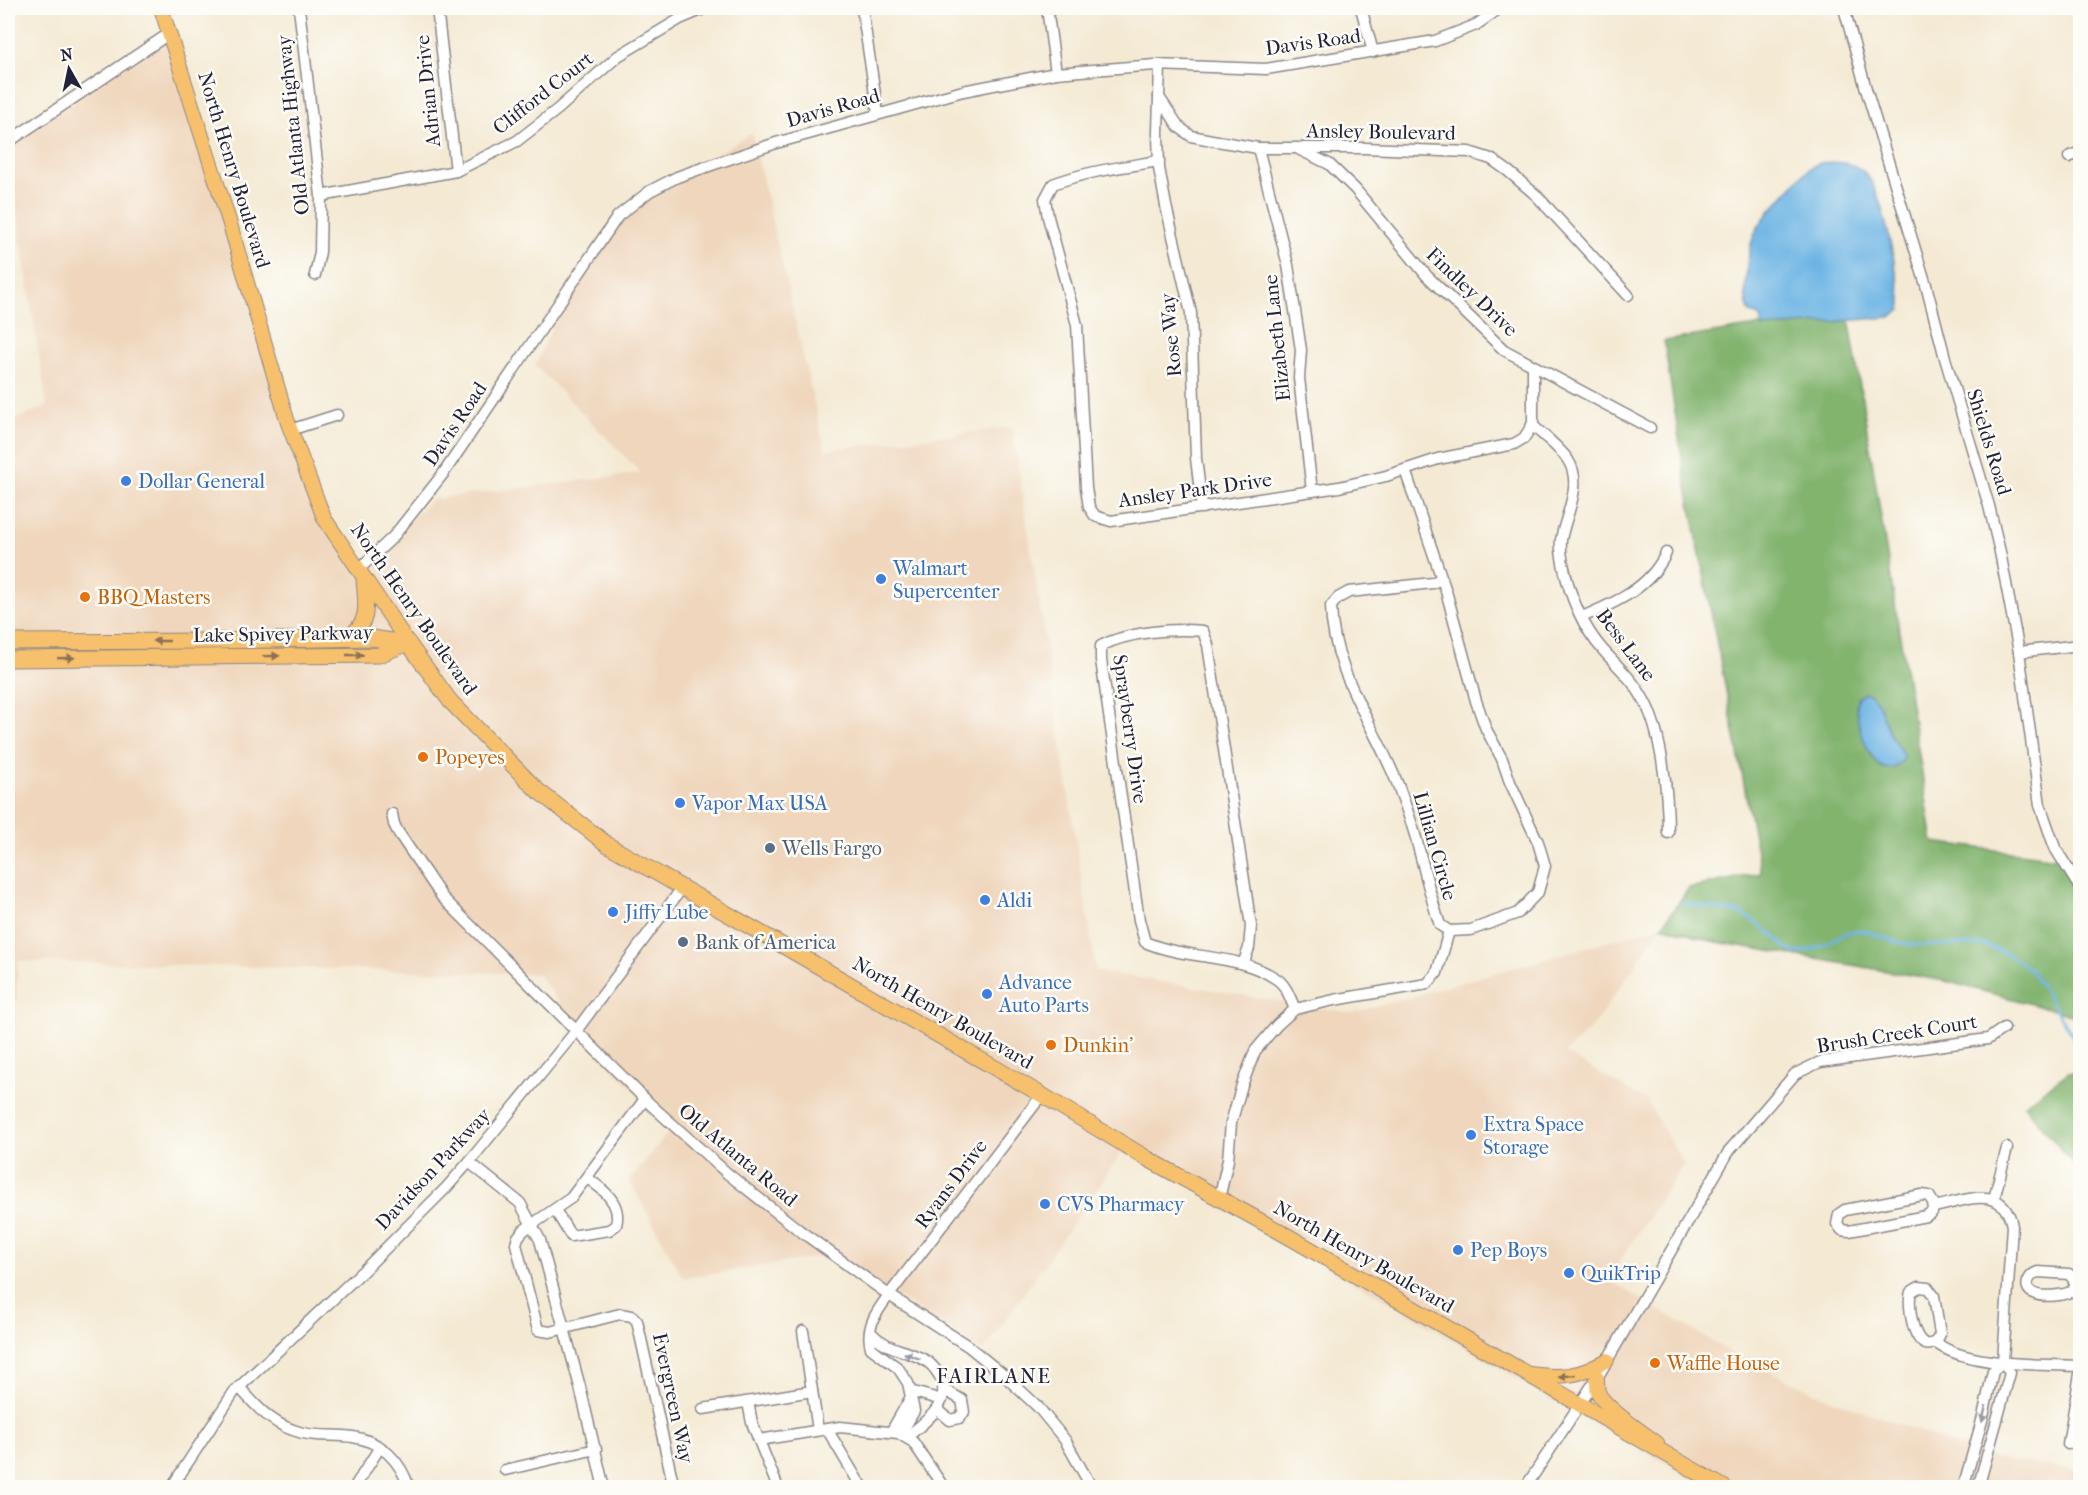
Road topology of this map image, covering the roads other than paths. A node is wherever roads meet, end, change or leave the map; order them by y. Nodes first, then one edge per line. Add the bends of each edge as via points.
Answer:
1 (161, 8) edge
2 (299, 8) edge
3 (437, 8) edge
4 (706, 8) edge
5 (862, 8) edge
6 (1047, 8) edge
7 (1361, 8) edge
8 (1500, 8) edge
9 (1844, 8) edge
10 (170, 33) junction
11 (1373, 51) junction
12 (1160, 65) junction
13 (1056, 73) junction
14 (1159, 97) junction
15 (878, 114) junction
16 (8, 142) edge
17 (1258, 148) junction
18 (1296, 148) junction
19 (2080, 152) edge
20 (2069, 157) dead end
21 (1159, 161) junction
22 (456, 171) junction
23 (321, 196) junction
24 (315, 275) dead end
25 (1628, 296) dead end
26 (1533, 366) junction
27 (337, 415) dead end
28 (1532, 425) junction
29 (1650, 428) dead end
30 (291, 430) junction
31 (1405, 470) junction
32 (1312, 491) junction
33 (1202, 508) junction
34 (1666, 553) dead end
35 (361, 575) junction
36 (1441, 578) junction
37 (1582, 617) junction
38 (347, 638) junction
39 (8, 642) edge
40 (408, 644) junction
41 (2080, 645) edge
42 (2019, 652) junction
43 (8, 659) edge
44 (392, 814) dead end
45 (1668, 833) dead end
46 (682, 888) junction
47 (2080, 888) edge
48 (1449, 931) junction
49 (1243, 964) junction
50 (1295, 1009) junction
51 (2004, 1028) dead end
52 (576, 1031) junction
53 (1042, 1095) junction
54 (645, 1099) junction
55 (2007, 1148) dead end
56 (469, 1162) junction
57 (587, 1178) junction
58 (1994, 1198) junction
59 (1219, 1199) junction
60 (1873, 1204) junction
61 (1934, 1207) junction
62 (555, 1210) junction
63 (532, 1225) junction
64 (1877, 1226) junction
65 (2009, 1284) junction
66 (2028, 1284) dead end
67 (889, 1295) junction
68 (564, 1328) junction
69 (803, 1331) dead end
70 (870, 1332) junction
71 (1935, 1342) junction
72 (1607, 1360) junction
73 (2003, 1361) junction
74 (2080, 1366) edge
75 (1523, 1373) junction
76 (2080, 1374) edge
77 (1597, 1378) junction
78 (239, 1387) junction
79 (812, 1391) junction
80 (911, 1394) junction
81 (941, 1399) junction
82 (748, 1402) junction
83 (1580, 1405) junction
84 (703, 1409) dead end
85 (822, 1430) junction
86 (900, 1434) junction
87 (759, 1440) junction
88 (2068, 1444) dead end
89 (380, 1447) junction
90 (596, 1449) junction
91 (1683, 1462) junction
92 (505, 1470) dead end
93 (1716, 1485) edge
94 (171, 1488) edge
95 (354, 1488) edge
96 (409, 1488) edge
97 (604, 1488) edge
98 (674, 1488) edge
99 (778, 1488) edge
100 (865, 1488) edge
101 (944, 1488) edge
102 (1092, 1488) edge
103 (1525, 1488) edge
104 (1963, 1488) edge
105 (1978, 1488) edge

1 - 10 main road, North Henry Boulevard
2 - 23 street, Old Atlanta Highway
3 - 22 street, Adrian Drive
4 - 22 street, Clifford Court via 618,56 517,141
5 - 15 street
6 - 13 street
7 - 11 street
8 - 11 street, Davis Road via 1476,25 1435,41
9 - 42 street, Shields Road via 1989,506
10 - 16 street
10 - 30 main road, North Henry Boulevard
11 - 12 street, Davis Road via 1266,69
12 - 13 street, Davis Road
12 - 14 street
13 - 15 street, Davis Road via 963,91
14 - 17 street, Ansley Boulevard via 1179,127 1191,136
14 - 21 street
15 - 35 street, Davis Road via 677,177 650,191 618,216 443,474
17 - 18 street, Ansley Boulevard
17 - 32 street, Elizabeth Lane via 1288,265 1301,350 1299,378
18 - 25 street, Ansley Boulevard via 1427,149 1469,152 1491,159 1536,195
18 - 26 street, Findley Drive via 1329,164 1434,283 1504,350
19 - 20 street
21 - 33 street, Rose Way via 1191,313 1196,458
21 - 33 street, Ansley Park Drive via 1065,179 1053,184 1045,199 1077,325 1089,507 1095,516 1111,521
22 - 23 street, Clifford Court
23 - 24 street, Old Atlanta Highway via 320,252
26 - 28 street
26 - 29 street, Findley Drive
27 - 30 street
28 - 31 street, Ansley Park Drive via 1524,438 1514,444 1438,459
28 - 37 street, Bess Lane via 1568,460 1572,469 1575,485 1561,551
30 - 35 main road, North Henry Boulevard via 324,518
31 - 32 street, Ansley Park Drive
31 - 36 street
32 - 33 street, Ansley Park Drive
34 - 37 street via 1638,587 1617,602
35 - 38 highway via 365,618 362,626
35 - 40 main road, North Henry Boulevard
36 - 48 street via 1486,729 1538,842 1545,866 1538,892 1518,913 1471,930
36 - 48 street, Lillian Circle via 1432,583 1356,590 1331,606 1331,619 1343,668 1388,761 1418,843 1434,910 1440,925
37 - 45 street, Bess Lane via 1594,639 1631,679 1649,709 1656,731
38 -> 39 highway, Lake Spivey Parkway
38 - 40 highway, Lake Spivey Parkway
43 -> 40 highway, Lake Spivey Parkway via 379,655
40 - 46 highway, North Henry Boulevard via 450,701 537,790 608,845
41 - 42 street
42 - 47 street, Shields Road via 2040,805 2055,848
44 - 52 street, Old Atlanta Road via 398,832 442,897
46 - 52 street, Davidson Parkway
46 - 53 highway, North Henry Boulevard
48 - 50 street via 1437,973 1427,984
49 - 49 street, Sprayberry Drive via 1251,926 1203,631 1185,629 1116,638 1101,646 1101,660 1145,942 1164,950
49 - 50 street, Sprayberry Drive via 1277,979
50 - 59 street via 1255,1052 1231,1123
51 - 72 street, Brush Creek Court via 1988,1039 1820,1062 1796,1074 1729,1151
52 - 54 street, Old Atlanta Road
52 - 56 street, Davidson Parkway
53 - 59 highway, North Henry Boulevard
53 - 67 street, Ryans Drive
54 - 57 street, Evergreen Way
54 - 67 street, Old Atlanta Road via 728,1174
55 - 58 street
56 - 63 street via 520,1203
56 - 78 street, Davidson Parkway via 366,1268
57 - 62 street, Evergreen Way
57 - 62 street via 611,1198 616,1225 609,1230 571,1236
58 - 61 street
58 - 65 street via 2009,1214 2013,1226
59 - 75 highway, North Henry Boulevard
60 - 61 street via 1923,1195 1931,1198
60 - 64 street
60 - 64 street via 1843,1211 1837,1223 1846,1232
61 - 64 street via 1928,1216
62 - 63 street, Evergreen Way
63 - 68 street via 543,1248
63 - 68 street, Evergreen Way via 516,1244 536,1328 546,1332
65 - 66 street
65 - 73 street
67 - 70 street, Ryans Drive via 872,1320
67 - 102 street, Old Atlanta Road via 968,1346 1038,1407 1065,1440
68 - 90 street
68 - 98 street, Evergreen Way via 620,1314 635,1318
69 - 79 street
70 - 80 street via 871,1348 898,1368
81 -> 70 street via 940,1376 928,1363 887,1346
71 - 71 street via 1940,1331 1934,1295 1928,1288 1919,1287 1912,1290 1909,1299 1916,1336 1924,1344
71 - 73 street via 1958,1355
72 -> 75 main road via 1569,1377
72 - 77 street, Brush Creek Court
73 - 74 street
73 -> 104 street via 1993,1371
73 - 105 street via 2010,1373 2008,1384
75 - 83 highway, North Henry Boulevard
76 - 88 street
77 - 83 street, Brush Creek Court
77 - 91 main road via 1598,1393 1617,1413
78 - 89 street via 261,1412 289,1429 317,1436 359,1438
78 - 94 street, Davidson Parkway
79 - 82 street
79 - 85 street
80 - 81 street
80 - 86 street
81 - 86 street
82 - 84 street
82 - 87 street
83 - 91 highway, North Henry Boulevard
83 - 103 street, Brush Creek Court
85 - 86 street via 846,1427
85 - 87 street
85 - 100 street
86 - 101 street via 924,1457
87 - 99 street
89 - 95 street
89 - 96 street via 398,1464
90 - 92 street
90 - 97 street
91 - 93 highway, North Henry Boulevard

